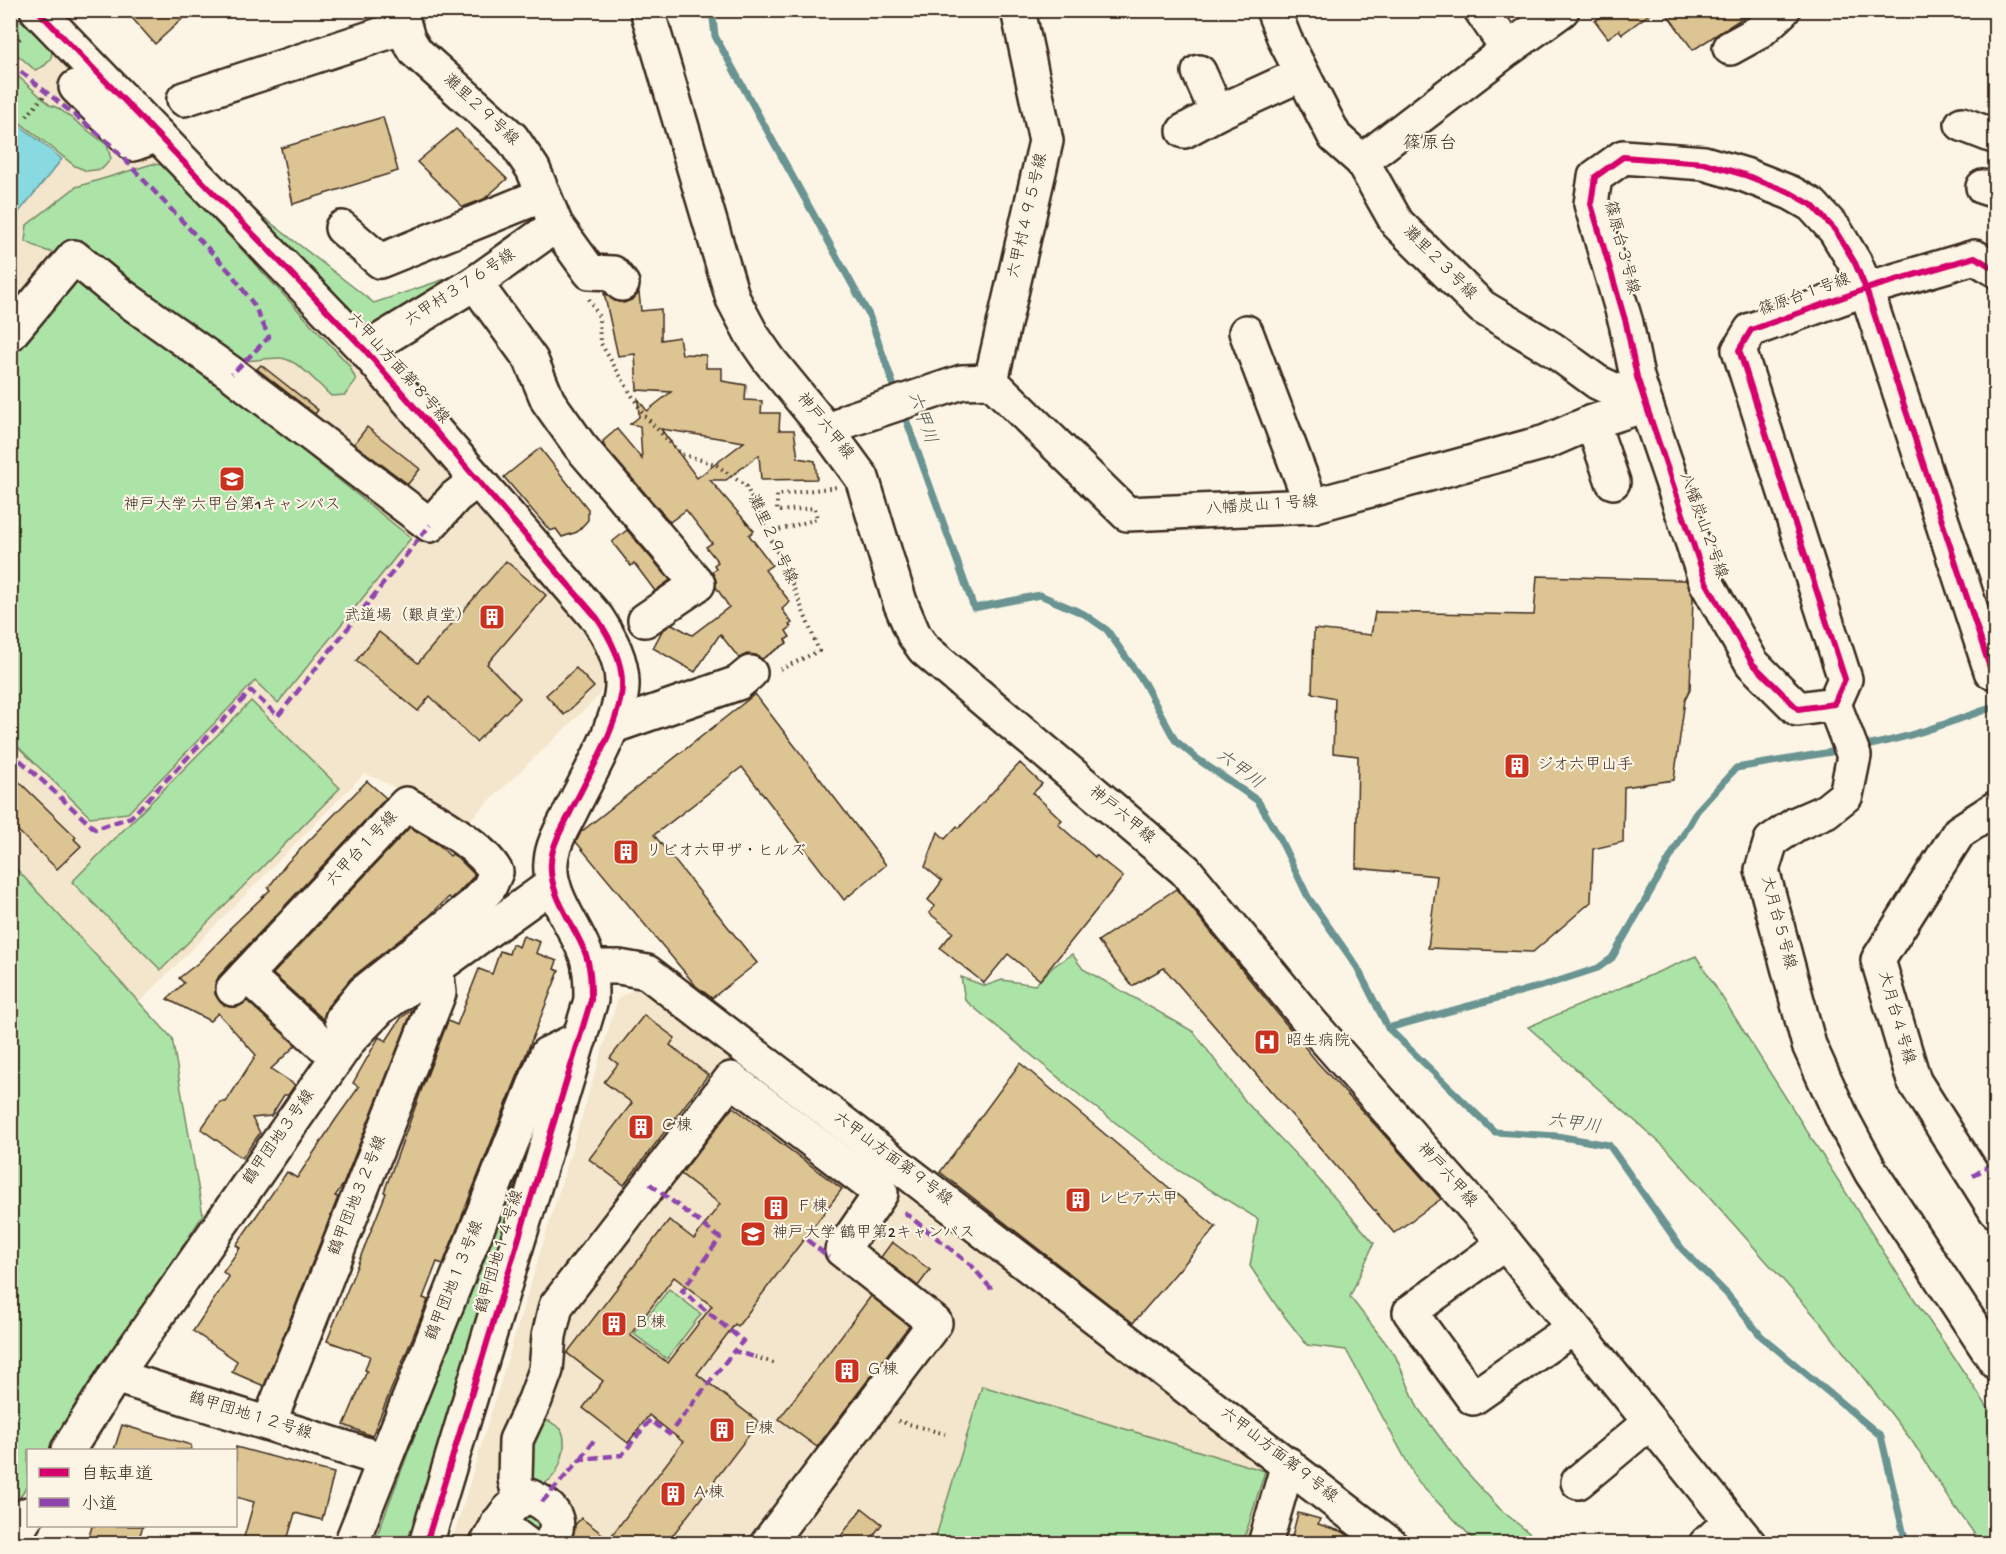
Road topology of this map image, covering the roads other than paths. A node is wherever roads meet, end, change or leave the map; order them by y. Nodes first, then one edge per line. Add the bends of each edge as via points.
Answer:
1 (647, 10) edge
2 (1018, 10) edge
3 (1273, 10) edge
4 (1481, 10) edge
5 (1562, 10) edge
6 (1783, 10) edge
7 (402, 19) edge
8 (34, 20) edge
9 (1730, 48) dead end
10 (1508, 49) junction
11 (1199, 72) dead end
12 (1302, 74) junction
13 (65, 86) road end
14 (184, 99) dead end
15 (1217, 113) junction
16 (1962, 124) dead end
17 (1184, 131) dead end
18 (158, 135) junction
19 (1995, 137) edge
20 (1362, 161) junction
21 (543, 195) junction
22 (556, 225) junction
23 (342, 228) dead end
24 (1995, 270) edge
25 (475, 283) junction
26 (622, 284) dead end
27 (1866, 289) junction
28 (1246, 332) dead end
29 (10, 334) edge
30 (365, 350) junction
31 (991, 381) junction
32 (1646, 405) junction
33 (1592, 422) junction
34 (829, 433) junction
35 (477, 480) junction
36 (1613, 483) dead end
37 (1312, 506) junction
38 (645, 620) dead end
39 (1995, 670) edge
40 (760, 674) road end
41 (1839, 692) junction
42 (612, 727) junction
43 (1995, 808) edge
44 (553, 884) junction
45 (436, 967) junction
46 (589, 967) junction
47 (580, 1038) junction
48 (327, 1054) junction
49 (1995, 1211) edge
50 (1505, 1243) junction
51 (1573, 1328) junction
52 (1995, 1362) edge
53 (115, 1376) junction
54 (1650, 1422) junction
55 (269, 1423) junction
56 (69, 1449) edge
57 (384, 1460) junction
58 (1288, 1464) junction
59 (1578, 1482) dead end
60 (27, 1516) edge
61 (502, 1522) edge
62 (1740, 1532) edge
63 (10, 1543) edge
64 (351, 1544) edge
65 (426, 1544) edge
66 (526, 1544) edge
67 (549, 1544) edge
68 (766, 1544) edge
69 (1265, 1544) edge
70 (1390, 1544) edge
71 (1706, 1544) edge

1 - 34 street, 神戸六甲線 via 733,299 770,361
2 - 31 street, 六甲村４９５号線 via 1046,141
3 - 12 street, 灘里２３号線
4 - 10 street
5 - 10 street
6 - 9 street via 1759,32
7 - 14 street
7 - 21 street, 灘里２９号線 via 416,52 512,138 533,169
8 - 18 street, 六甲山方面第８号線
10 - 20 street
11 - 15 street
12 - 15 street
12 - 20 street, 灘里２３号線 via 1335,137
13 - 18 street via 133,144
15 - 17 street
16 - 19 street
18 - 30 street, 六甲山方面第８号線
20 - 32 street, 灘里２３号線 via 1397,223 1482,307 1597,382
21 - 22 street, 灘里２９号線
21 - 23 street via 380,261
22 - 25 street, 六甲村３７６号線
22 - 26 street, 灘里２９号線 via 590,272 613,273
24 - 27 street via 1975,256
25 - 30 street, 六甲村３７６号線
25 - 38 street via 531,360 548,401 580,446 698,584
27 - 32 street, 篠原台３号線 via 1835,230 1812,205 1791,193 1704,162 1623,157 1596,177 1591,204
27 - 39 street, 篠原台１号線 via 1991,671
27 - 41 street, 篠原台１号線 via 1751,330 1739,350
28 - 37 street
29 - 35 street via 74,257 430,525
30 - 35 street, 六甲山方面第８号線
31 - 34 street via 962,382 871,411
31 - 37 street, 八幡炭山１号線 via 1127,514
32 - 33 street, 八幡炭山１号線
32 - 41 street, 八幡炭山２号線 via 1706,582 1752,663 1798,709
33 - 36 street
33 - 37 street, 八幡炭山１号線 via 1546,442
34 - 50 street, 神戸六甲線 via 862,478 900,602 924,649 1185,870 1311,1023
35 - 42 street, 六甲山方面第８号線 via 597,618 611,640 622,685
40 - 42 street
41 - 52 street, 大月台５号線 via 1850,745 1846,795 1826,811 1771,841 1762,870 1809,1045 1844,1122 1871,1172
42 - 44 street via 556,842 550,864
43 - 49 street, 大月台４号線 via 1959,832 1878,960 1914,1081
44 - 45 street, 鶴甲団地３号線
44 - 46 street
45 - 48 street, 鶴甲団地３号線
45 - 55 street, 鶴甲団地３２号線 via 439,993
46 - 47 street, 鶴甲団地１４号線 via 591,1000
46 - 58 street, 六甲山方面第９号線 via 647,972
47 - 57 street, 鶴甲団地１３号線 via 547,1054
47 - 65 street, 鶴甲団地１４号線
48 - 48 street, 六甲台１号線 via 240,982 406,804 438,821 489,860 496,872 489,888 471,907 363,993
48 - 53 street, 鶴甲団地３号線
50 - 51 street, 神戸六甲線
50 - 51 street via 1410,1312 1473,1398
51 - 54 street, 神戸六甲線
53 - 55 street, 鶴甲団地１２号線
53 - 56 street, 鶴甲団地３号線
54 - 59 street
54 - 62 street, 神戸六甲線
55 - 57 street, 鶴甲団地１２号線
57 - 64 street, 鶴甲団地１３号線
58 - 69 street
58 - 70 street, 六甲山方面第９号線
60 - 63 street
61 - 66 street
61 - 67 street via 529,1496 542,1502 557,1522 556,1534
61 - 68 street via 516,1479 516,1440 546,1370 556,1306 731,1079 881,1193 842,1250 935,1323
62 - 71 street

